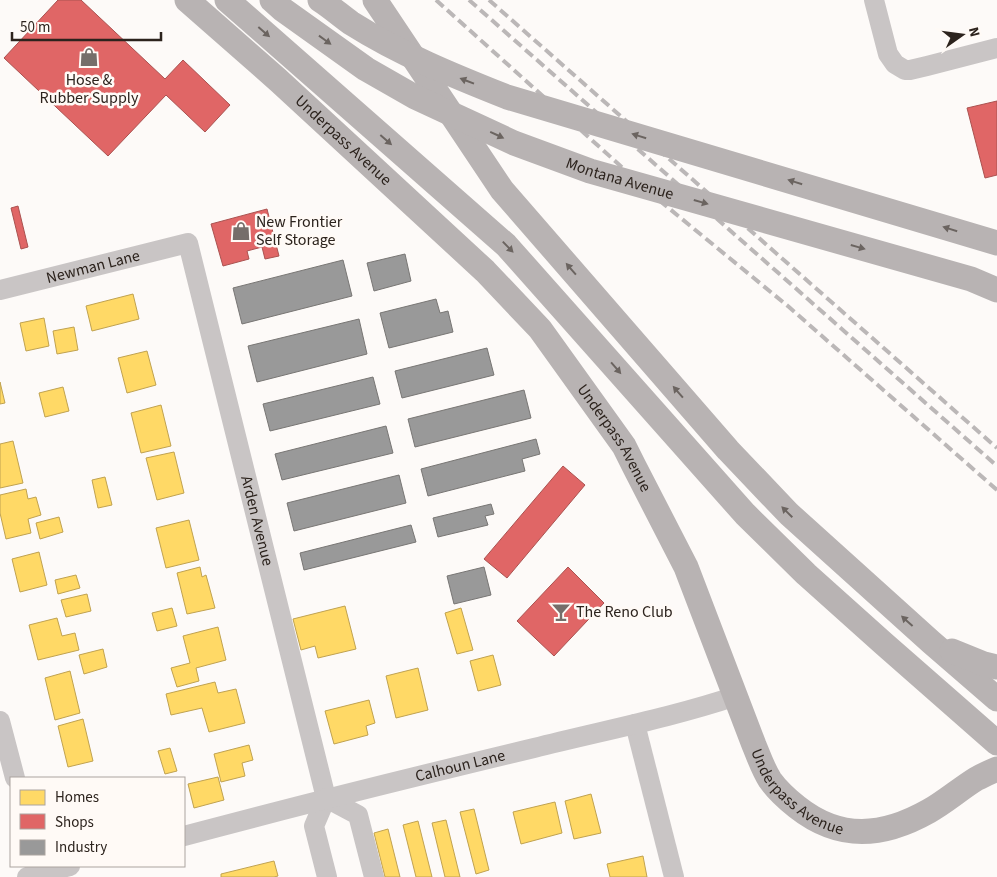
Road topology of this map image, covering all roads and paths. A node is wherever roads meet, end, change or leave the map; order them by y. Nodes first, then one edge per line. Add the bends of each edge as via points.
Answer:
1 (187, 0) edge
2 (228, 0) edge
3 (272, 0) edge
4 (320, 0) edge
5 (375, 0) edge
6 (874, 0) edge
7 (997, 48) edge
8 (188, 243) joint
9 (997, 243) edge
10 (0, 290) edge
11 (997, 290) edge
12 (931, 642) junction
13 (997, 667) edge
14 (736, 696) junction
15 (997, 699) edge
16 (0, 722) edge
17 (635, 724) junction
18 (997, 743) edge
19 (997, 748) edge
20 (987, 774) edge
21 (15, 777) edge
22 (326, 798) junction
23 (185, 836) edge
24 (64, 867) edge
25 (34, 872) edge
26 (327, 877) edge
27 (374, 877) edge
28 (674, 877) edge

1 - 14 main road, Underpass Avenue via 450,238 540,329 627,453 686,567
2 -> 18 main road via 506,245 745,514 813,580
3 -> 11 main road, Montana Avenue, bridge via 366,69 414,97 514,143 590,171 971,279
9 -> 4 main road, bridge via 507,97 390,45
12 -> 5 main road via 789,514 728,450 502,190
6 - 7 street via 888,54 905,70
8 - 10 street, Newman Lane
8 - 22 street, Arden Avenue
12 - 13 main road
12 - 15 main road
14 - 17 street, Calhoun Lane
14 - 20 main road, Underpass Avenue via 770,779 787,799 805,813 838,829 862,832 892,828 930,811
16 - 21 street
17 - 22 street, Calhoun Lane
17 - 28 street
19 - 20 main road, Underpass Avenue
22 - 23 street, Calhoun Lane
22 - 26 street via 314,826
22 - 27 street via 358,815
24 - 25 street

